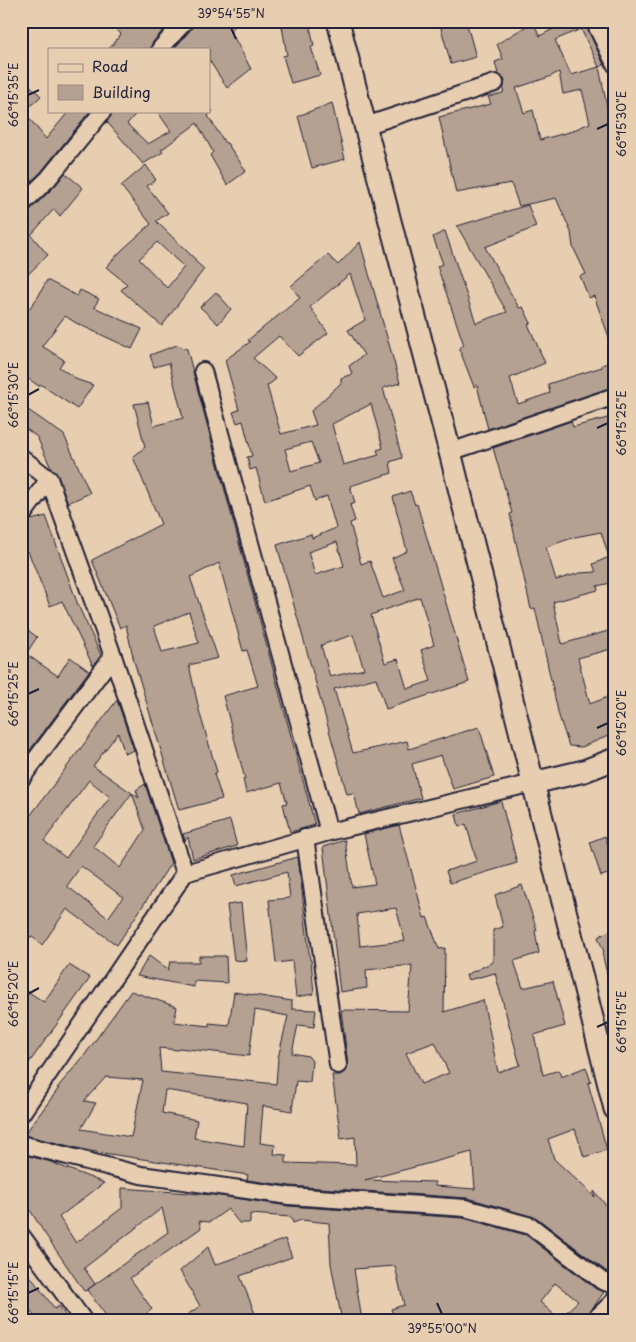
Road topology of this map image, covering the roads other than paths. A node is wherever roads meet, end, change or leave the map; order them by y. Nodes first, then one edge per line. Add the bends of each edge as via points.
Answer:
1 (185, 21) edge
2 (338, 21) edge
3 (594, 21) edge
4 (161, 48) edge
5 (615, 64) edge
6 (495, 83) dead end
7 (102, 112) edge
8 (365, 126) junction
9 (21, 205) edge
10 (203, 371) dead end
11 (615, 396) edge
12 (450, 452) junction
13 (21, 457) edge
14 (49, 479) junction
15 (21, 517) edge
16 (114, 656) junction
17 (615, 759) edge
18 (21, 779) edge
19 (533, 783) junction
20 (329, 832) junction
21 (305, 838) junction
22 (185, 873) junction
23 (338, 1066) dead end
24 (615, 1109) edge
25 (21, 1114) edge
26 (21, 1144) edge
27 (21, 1235) edge
28 (615, 1285) edge
29 (615, 1300) edge
30 (84, 1321) edge
31 (593, 1321) edge

1 - 4 street
2 - 8 main road
3 - 5 street
6 - 8 street
7 - 9 street via 48,179
8 - 12 main road
10 - 20 street
11 - 12 street
12 - 19 main road
13 - 14 street
14 - 15 street
14 - 16 street
16 - 18 street
16 - 22 street
17 - 19 main road via 584,771
19 - 20 street
19 - 24 main road
20 - 21 street
21 - 22 street
21 - 23 street
22 - 25 street
26 - 28 street via 141,1175 289,1196 465,1208 531,1226 602,1281
27 - 30 street
29 - 31 street

